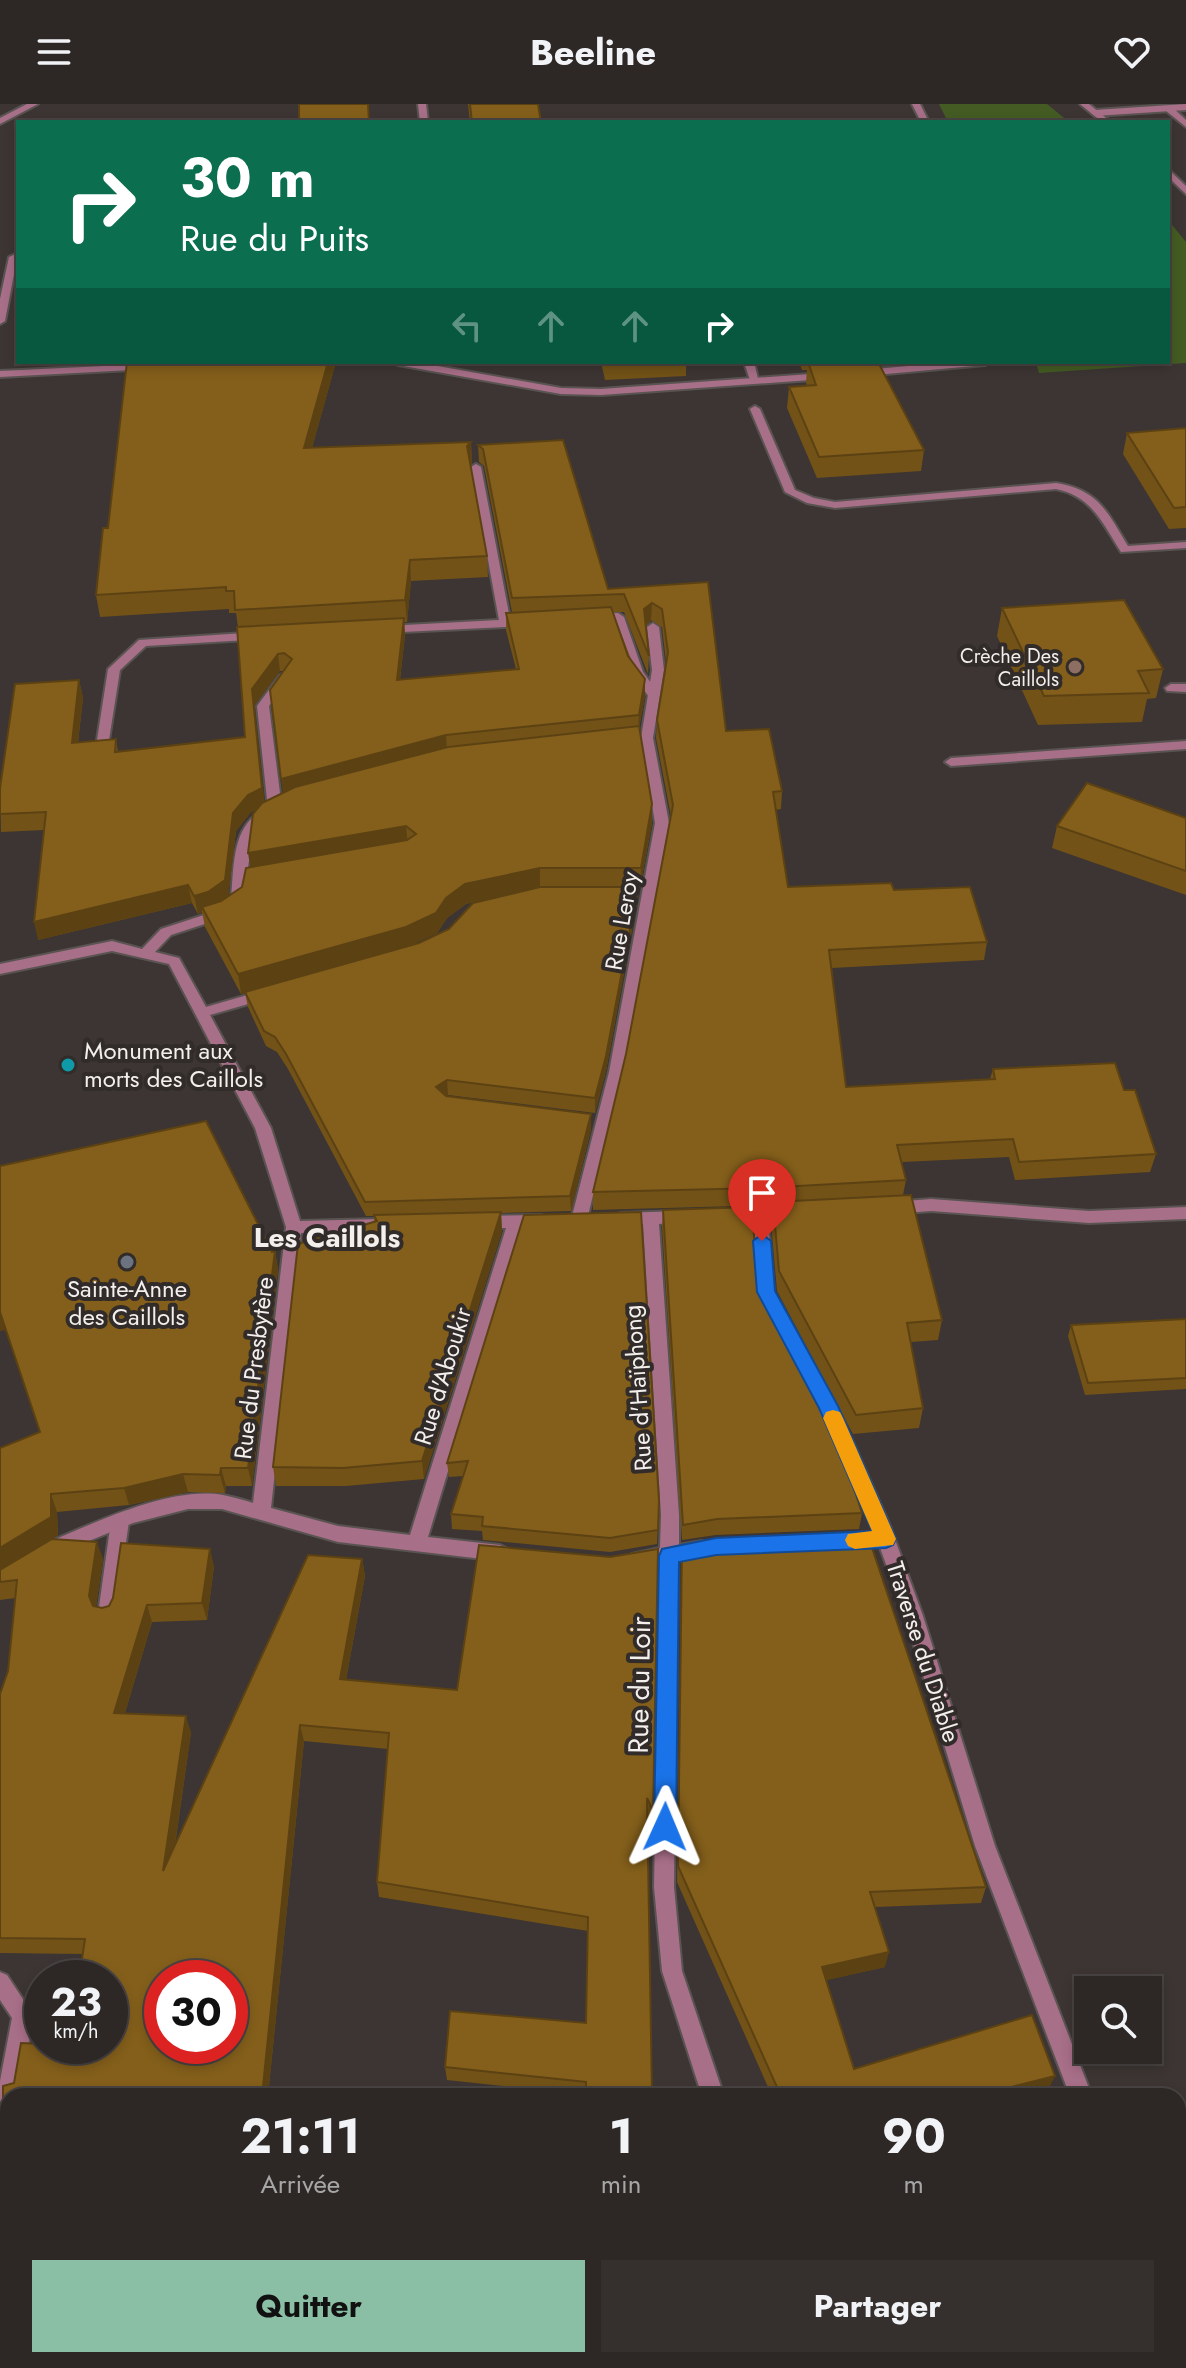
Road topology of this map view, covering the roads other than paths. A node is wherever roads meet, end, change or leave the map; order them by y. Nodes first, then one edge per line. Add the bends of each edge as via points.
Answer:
1 (34, 104) edge
2 (1084, 104) edge
3 (1186, 107) edge
4 (1168, 108) junction
5 (1095, 113) junction
6 (1104, 120) edge
7 (0, 121) edge
8 (1186, 124) edge
9 (1170, 174) edge
10 (1186, 191) edge
11 (16, 256) edge
12 (0, 257) edge
13 (13, 286) edge
14 (0, 321) edge
15 (409, 364) edge
16 (750, 364) edge
17 (962, 364) edge
18 (164, 366) edge
19 (0, 374) edge
20 (849, 374) edge
21 (834, 375) edge
22 (755, 381) junction
23 (755, 409) dead end
24 (476, 467) edge
25 (1186, 545) edge
26 (575, 619) edge
27 (547, 621) edge
28 (505, 623) junction
29 (653, 627) edge
30 (379, 630) edge
31 (269, 636) edge
32 (285, 677) edge
33 (1171, 688) dead end
34 (1186, 688) edge
35 (653, 694) junction
36 (103, 740) edge
37 (1186, 745) edge
38 (951, 762) dead end
39 (292, 801) edge
40 (275, 809) junction
41 (255, 880) edge
42 (240, 882) junction
43 (145, 954) junction
44 (0, 969) edge
45 (277, 991) edge
46 (201, 1013) junction
47 (869, 1209) edge
48 (807, 1212) edge
49 (1186, 1213) edge
50 (760, 1215) junction
51 (651, 1218) junction
52 (594, 1219) junction
53 (516, 1221) junction
54 (468, 1222) edge
55 (405, 1224) edge
56 (294, 1227) junction
57 (261, 1514) junction
58 (120, 1521) junction
59 (416, 1545) junction
60 (716, 1546) edge
61 (521, 1555) edge
62 (39, 1556) edge
63 (669, 1556) junction
64 (625, 1561) edge
65 (107, 1614) edge
66 (0, 1982) edge
67 (10, 2088) edge
68 (710, 2088) edge
69 (1078, 2088) edge

1 - 7 street
2 - 5 street
3 - 4 street
4 - 5 street
4 - 8 street
5 - 6 street
9 - 10 street
11 - 12 street
11 - 13 street
13 - 14 street
15 - 22 street via 561,391
16 - 22 street
17 - 20 street
18 - 19 street
21 - 22 street
23 - 25 street via 790,492 811,501 835,505 1077,488 1094,500 1125,550
24 - 28 street
26 - 35 street via 618,617 637,672
27 - 28 street
28 - 30 street
29 - 35 street, Rue Leroy via 658,670
31 - 36 street via 143,643 114,669
32 - 40 street via 263,706
33 - 34 street
35 - 52 street, Rue Leroy via 640,738 662,823 596,1121
37 - 38 street
39 - 40 street
40 - 42 street via 246,831
41 - 42 street
42 - 43 street via 238,901 218,915 166,932
43 - 44 street via 112,946
43 - 46 street via 174,961
45 - 46 street
46 - 56 street via 263,1128
47 - 49 street via 931,1205 1089,1217
48 - 50 street
50 - 51 street
50 - 69 street, Traverse du Diable via 766,1292 828,1406 878,1539 914,1616 985,1846
51 - 52 street
51 - 63 street, Rue d'Haïphong
52 - 53 street
53 - 54 street
53 - 59 street, Rue d'Aboukir
55 - 56 street
56 - 57 street, Rue du Presbytère
57 - 58 street via 222,1502 188,1502
57 - 59 street via 338,1534
58 - 62 street
58 - 65 street
59 - 61 street
60 - 63 street
63 - 64 street
63 - 68 street, Rue du Loir via 664,1887 672,1971
66 - 67 street via 23,2016

